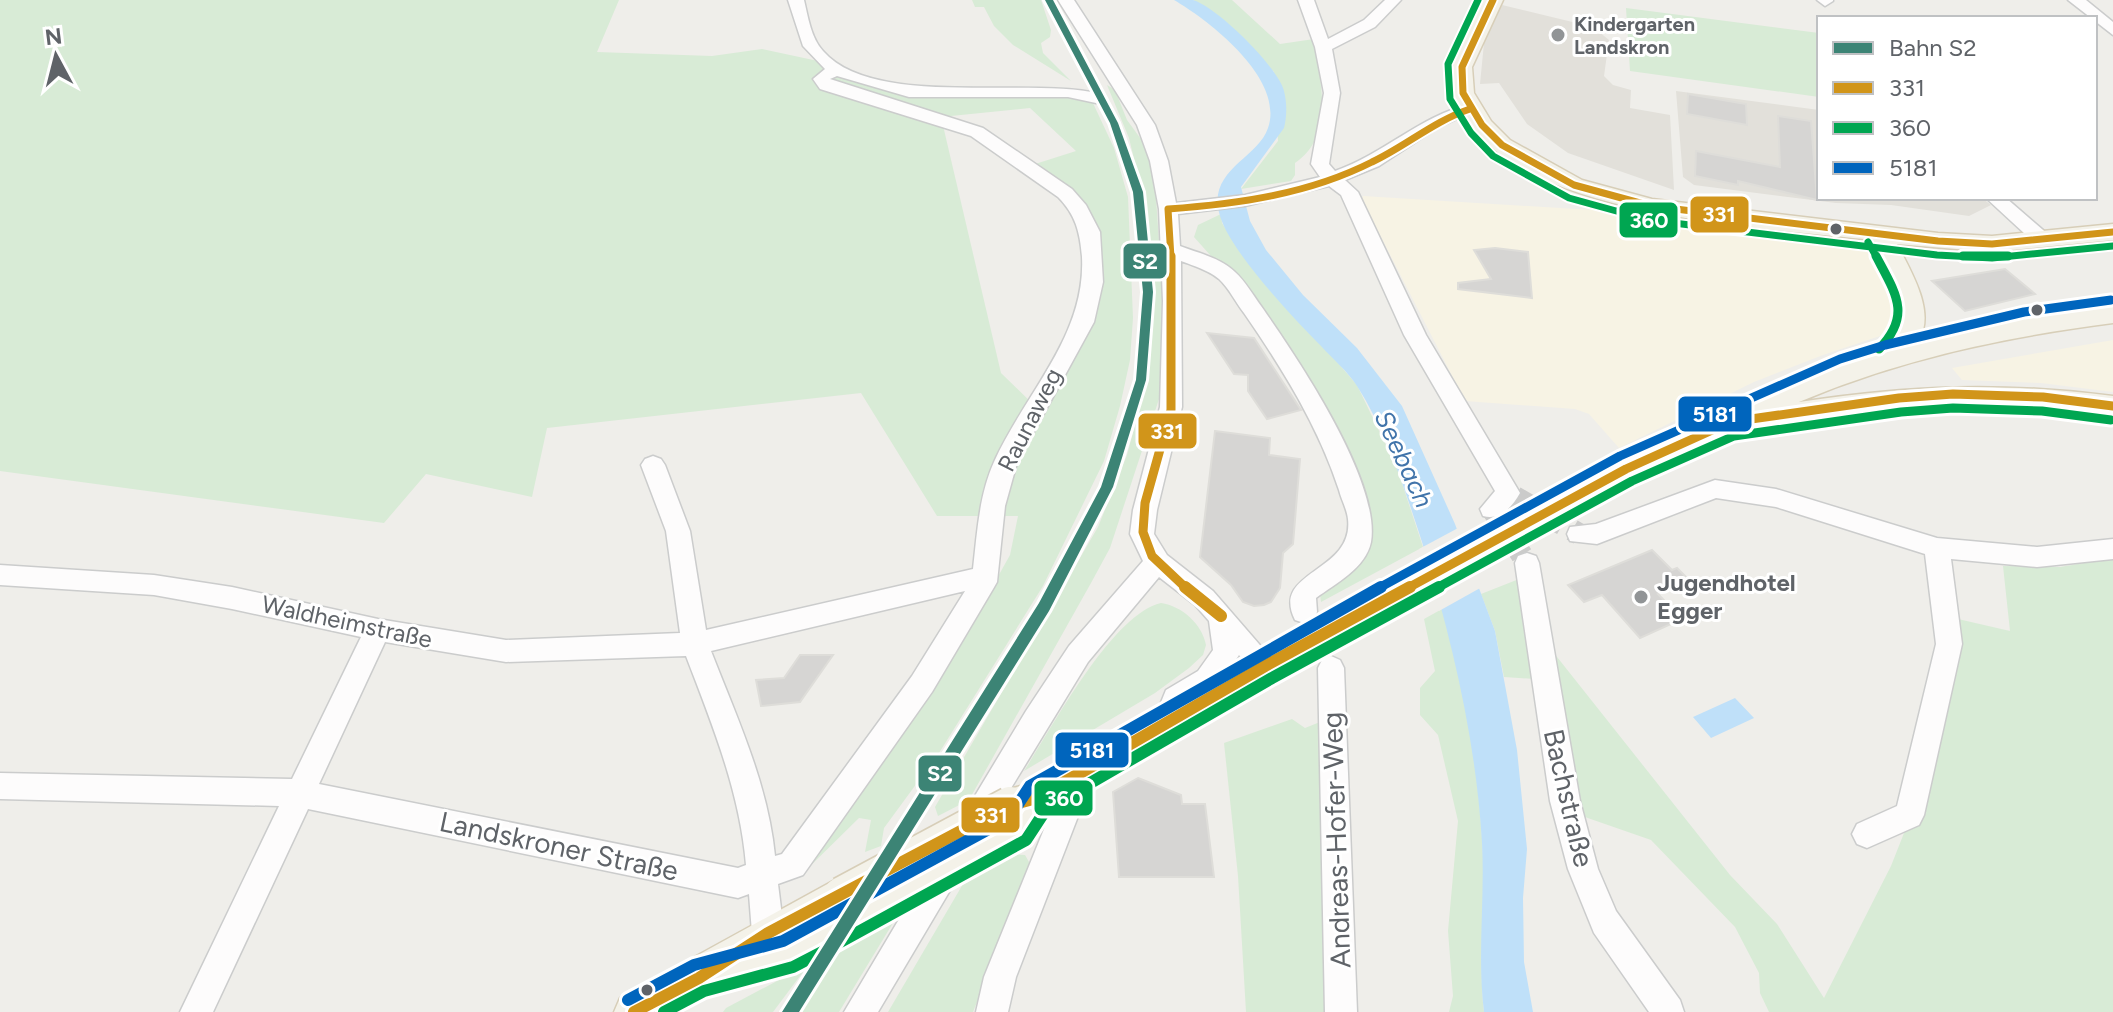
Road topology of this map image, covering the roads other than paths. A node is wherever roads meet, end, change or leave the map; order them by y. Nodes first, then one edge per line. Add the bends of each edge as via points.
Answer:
1 (796, 0) edge
2 (1066, 0) edge
3 (1306, 0) edge
4 (1393, 0) edge
5 (1493, 0) edge
6 (2082, 5) edge
7 (2113, 10) edge
8 (2097, 17) edge
9 (2113, 30) edge
10 (1323, 47) junction
11 (840, 70) junction
12 (1096, 98) dead end
13 (1470, 109) junction
14 (1331, 178) junction
15 (1997, 200) edge
16 (1168, 209) junction
17 (2113, 232) edge
18 (1880, 235) junction
19 (2043, 240) junction
20 (1172, 250) junction
21 (1910, 300) junction
22 (2113, 314) edge
23 (2036, 325) junction
24 (1889, 358) junction
25 (2113, 406) edge
26 (1730, 422) junction
27 (653, 465) dead end
28 (1505, 500) tunnel mouth
29 (1579, 534) tunnel mouth
30 (1937, 548) junction
31 (2113, 549) edge
32 (1158, 562) junction
33 (1527, 563) tunnel mouth
34 (0, 575) edge
35 (984, 582) junction
36 (1304, 612) dead end
37 (1221, 616) junction
38 (378, 630) junction
39 (695, 644) junction
40 (1279, 659) junction
41 (1331, 668) dead end
42 (1167, 722) junction
43 (1080, 775) junction
44 (0, 786) edge
45 (298, 793) junction
46 (1023, 802) junction
47 (1867, 834) dead end
48 (763, 875) junction
49 (768, 933) junction
50 (699, 978) junction
51 (196, 1012) edge
52 (634, 1012) edge
53 (860, 1012) edge
54 (992, 1012) edge
55 (1341, 1012) edge
56 (1668, 1012) edge

1 - 11 street via 804,32 819,57
2 - 16 street via 1146,125
3 - 10 street
4 - 10 street via 1355,35
5 - 13 main road via 1462,67
6 - 7 street
8 - 9 street
10 - 14 street via 1332,93 1320,164
11 - 12 street via 909,92 1068,92
11 - 35 street, Raunaweg via 821,79 826,85 977,132 1065,193 1090,232 1093,282 1084,322 1005,463 993,506
13 - 14 street via 1435,119 1393,151
13 - 18 main road via 1518,156 1574,185 1614,198
14 - 16 street via 1212,205
14 - 28 street via 1349,192 1415,335
15 - 19 street
16 - 20 street
17 - 19 main road
18 - 19 main road via 1966,243
18 - 21 main road
20 - 32 street via 1171,407 1142,534
20 - 36 street via 1228,276 1295,370 1344,470 1360,519 1358,545 1342,566 1303,593
21 - 23 main road via 1926,316 1947,325 2004,320
21 - 24 main road via 1910,333
22 - 23 main road
23 - 24 main road
24 - 26 main road
25 - 26 main road via 1953,394
26 - 40 main road, bridge via 1626,469
27 - 39 street via 678,531
29 - 30 street via 1597,534 1715,489 1776,498
30 - 31 street via 2037,557
30 - 47 street via 1949,644 1928,740 1909,815
32 - 37 street
32 - 53 street via 1121,597 1072,659
33 - 56 street, Bachstraße via 1565,801 1583,869 1605,922
34 - 38 street, Waldheimstraße via 154,585
35 - 39 street, Waldheimstraße via 971,579
35 - 48 street, Raunaweg via 922,684 792,865
37 - 40 street
37 - 42 street via 1227,652 1208,679 1176,699
38 - 39 street, Waldheimstraße via 506,651
38 - 45 street
39 - 48 street via 744,777
40 - 42 main road
41 - 55 street, Andreas-Hofer-Weg
42 - 43 main road
43 - 46 main road
43 - 54 street via 1000,977
44 - 45 street, Landskroner Straße
45 - 48 street, Landskroner Straße via 738,883
45 - 51 street
46 - 49 main road, bridge
46 - 50 main road, bridge via 1019,828 815,940 788,954
48 - 49 street
49 - 50 main road
50 - 52 main road

